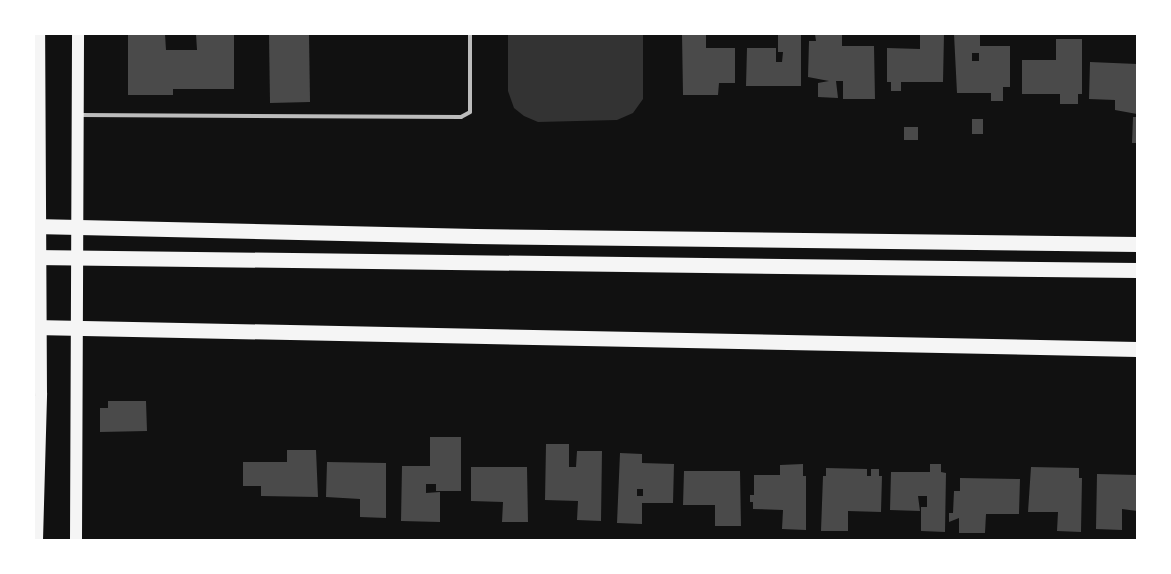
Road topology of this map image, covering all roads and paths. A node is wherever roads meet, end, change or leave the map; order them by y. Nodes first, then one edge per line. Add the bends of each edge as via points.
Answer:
1 (39, 34) edge
2 (78, 34) edge
3 (470, 34) edge
4 (77, 115) junction
5 (34, 226) edge
6 (1137, 244) edge
7 (34, 257) edge
8 (1137, 270) edge
9 (34, 327) edge
10 (1135, 348) edge
11 (37, 540) edge
12 (76, 540) edge

1 - 11 main road via 42,159
2 - 4 main road
3 - 4 lane via 470,112 467,116
4 - 12 main road
5 - 6 highway
7 - 8 highway
9 - 10 highway

